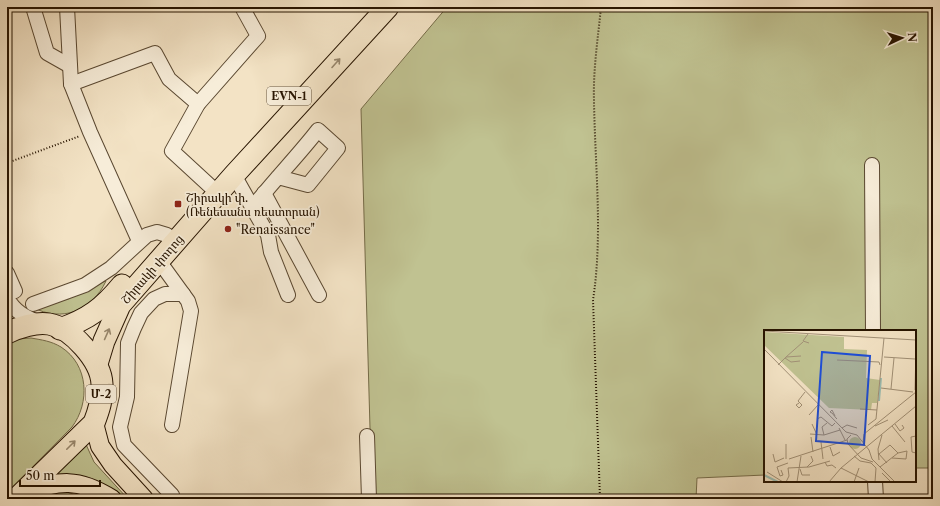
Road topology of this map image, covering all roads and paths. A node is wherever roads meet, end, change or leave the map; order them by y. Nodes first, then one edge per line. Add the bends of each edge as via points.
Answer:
1 (33, 7) edge
2 (67, 7) edge
3 (242, 7) edge
4 (368, 7) edge
5 (388, 7) edge
6 (601, 7) edge
7 (70, 66) junction
8 (71, 84) junction
9 (198, 104) junction
10 (90, 132) junction
11 (7, 164) edge
12 (872, 165) dead end
13 (234, 175) junction
14 (278, 177) dead end
15 (210, 186) junction
16 (264, 193) junction
17 (253, 207) junction
18 (167, 235) junction
19 (139, 241) junction
20 (159, 261) junction
21 (7, 273) edge
22 (183, 294) junction
23 (11, 295) edge
24 (288, 295) dead end
25 (319, 295) dead end
26 (33, 304) dead end
27 (51, 326) junction
28 (873, 330) edge
29 (7, 333) edge
30 (97, 364) junction
31 (94, 422) junction
32 (172, 425) dead end
33 (367, 436) dead end
34 (875, 482) edge
35 (172, 495) dead end
36 (19, 497) edge
37 (112, 499) edge
38 (144, 499) edge
39 (369, 499) edge
40 (600, 499) edge
41 (876, 499) edge

1 - 7 street via 47,53
2 - 7 street
3 - 9 street via 258,36
4 - 15 highway, Շիրակի փողոց / EVN-1
13 -> 5 highway, Շիրակի փողոց / EVN-1
6 - 40 path via 594,99 597,199 594,300
7 - 8 street
8 - 9 street via 155,54 169,79
8 - 10 street
9 - 15 street via 172,151
10 - 11 path
10 - 19 street
12 - 28 street
13 - 17 street
13 - 20 highway, Շիրակի փողոց / EVN-1
14 - 16 street
15 - 18 highway, Շիրակի փողոց / EVN-1
16 - 17 street
16 - 25 street
17 - 24 street via 268,235 271,252
18 - 19 street via 157,232
18 - 27 highway, Շիրակի փողոց / EVN-1 via 100,309 81,322
19 - 26 street via 111,268 85,285
20 - 22 street
30 -> 20 highway, Շիրակի փողոց / EVN-1 via 120,305
21 - 23 street
22 - 32 street via 191,312
22 - 35 street via 165,294 154,299 141,313 128,343 127,397 120,426 124,445
23 - 27 street via 11,306 23,316
27 - 29 highway, Շիրակի փողոց via 25,326
27 - 30 highway, Մ-2 via 81,344
30 - 31 highway, Մ-2 via 102,383 100,406
36 -> 31 highway, Մ-2
31 - 38 main road via 100,446 113,465
33 - 39 street
34 - 41 street
36 - 37 main road, Մ-2 via 59,482 91,487

